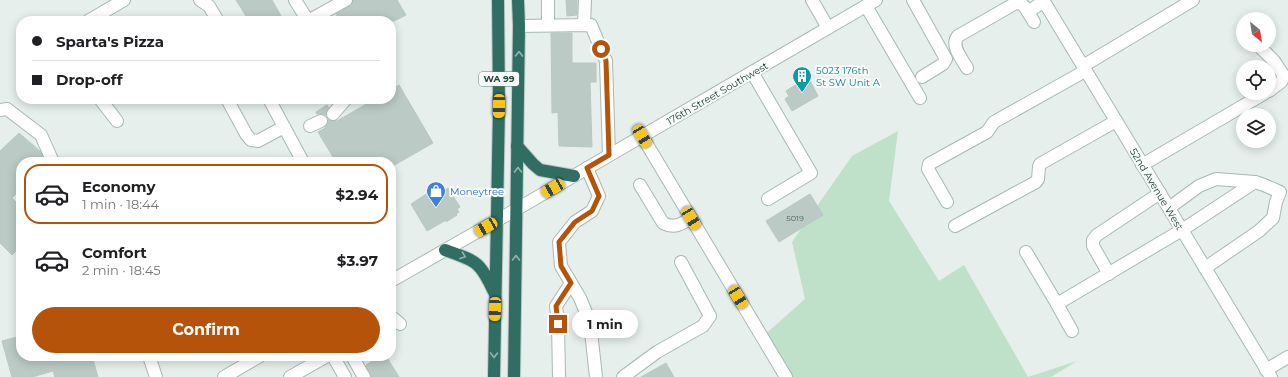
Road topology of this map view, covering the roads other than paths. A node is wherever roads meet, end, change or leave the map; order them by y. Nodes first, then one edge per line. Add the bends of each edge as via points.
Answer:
1 (124, 0) edge
2 (200, 0) edge
3 (295, 0) edge
4 (346, 0) edge
5 (498, 0) edge
6 (518, 0) edge
7 (548, 0) edge
8 (585, 0) edge
9 (812, 0) edge
10 (876, 0) edge
11 (913, 0) edge
12 (1193, 0) edge
13 (1043, 1) edge
14 (866, 6) junction
15 (1028, 12) junction
16 (97, 16) edge
17 (215, 16) edge
18 (305, 16) edge
19 (317, 16) edge
20 (1034, 22) dead end
21 (548, 24) junction
22 (584, 25) junction
23 (519, 26) junction
24 (828, 28) junction
25 (1265, 52) edge
26 (1273, 60) edge
27 (1276, 64) edge
28 (967, 68) dead end
29 (1084, 68) junction
30 (752, 72) junction
31 (922, 77) dead end
32 (1276, 85) edge
33 (920, 98) dead end
34 (1253, 100) edge
35 (104, 104) edge
36 (229, 104) edge
37 (272, 104) edge
38 (341, 104) edge
39 (0, 110) edge
40 (332, 114) dead end
41 (117, 121) dead end
42 (1116, 121) junction
43 (284, 127) junction
44 (642, 136) junction
45 (518, 146) junction
46 (609, 155) junction
47 (51, 157) edge
48 (300, 157) edge
49 (1142, 165) junction
50 (587, 168) junction
51 (574, 176) junction
52 (1255, 182) junction
53 (640, 185) dead end
54 (1284, 189) edge
55 (1160, 194) junction
56 (768, 199) dead end
57 (947, 202) dead end
58 (1169, 208) junction
59 (517, 209) junction
60 (691, 218) junction
61 (497, 220) junction
62 (955, 226) dead end
63 (1182, 230) junction
64 (445, 250) junction
65 (1026, 252) dead end
66 (681, 262) dead end
67 (1205, 268) junction
68 (1109, 274) junction
69 (396, 277) edge
70 (571, 283) junction
71 (496, 297) junction
72 (1057, 304) junction
73 (1072, 331) dead end
74 (1288, 357) edge
75 (151, 361) edge
76 (251, 361) edge
77 (318, 361) edge
78 (336, 361) edge
79 (355, 361) edge
80 (1268, 373) edge
81 (156, 377) edge
82 (224, 377) edge
83 (290, 377) edge
84 (345, 377) edge
85 (364, 377) edge
86 (494, 377) edge
87 (514, 377) edge
88 (558, 377) edge
89 (596, 377) edge
90 (623, 377) edge
91 (786, 377) edge

1 - 16 street
2 - 17 street via 209,6
3 - 18 street
4 - 19 street
5 - 61 highway, WA 99
6 - 23 highway, WA 99
7 - 21 street
8 - 22 street
9 - 24 street
10 - 14 street, 176th Street Southwest
11 - 31 street via 946,59 943,64
12 - 29 street
13 - 15 street
13 - 29 street, 52nd Avenue West
14 - 24 street, 176th Street Southwest
14 - 33 street
15 - 20 street
15 - 28 street via 1023,4 1014,4 958,36 954,45
21 - 22 street
21 - 23 street
22 - 46 street via 591,25 606,61
45 -> 23 highway, WA 99
24 - 30 street, 176th Street Southwest
25 - 26 street
27 - 32 street via 1284,76
29 - 42 street, 52nd Avenue West
29 - 57 street via 994,122 987,132 929,164 928,169
30 - 44 street, 176th Street Southwest
30 - 56 street via 811,173
34 - 49 street
35 - 41 street
36 - 43 street via 251,140 258,141
37 - 43 street
38 - 40 street
39 - 47 street via 7,109 41,135
42 - 49 street, 52nd Avenue West
42 - 62 street via 1040,164 1036,182
43 - 48 street
44 - 46 street, 176th Street Southwest
44 - 60 street
45 - 51 highway via 540,170
59 -> 45 highway, WA 99
46 - 50 street, 176th Street Southwest
49 - 55 street, 52nd Avenue West
50 - 51 street, 176th Street Southwest
50 - 70 street via 599,196 592,211 575,222 559,242 561,266
51 - 59 street, 176th Street Southwest
52 - 54 street
52 - 58 street via 1216,179 1199,186
52 - 63 street
53 - 60 street via 663,223 676,226
54 - 67 street via 1276,202 1273,218 1259,232
55 - 58 street, 52nd Avenue West
55 - 68 street via 1092,240
58 - 63 street, 52nd Avenue West
59 - 61 street, 176th Street Southwest
87 -> 59 highway, WA 99
60 - 91 street
61 - 64 street, 176th Street Southwest
61 - 71 highway, WA 99
63 - 67 street, 52nd Avenue West
63 - 68 street
64 - 69 street, 176th Street Southwest
64 -> 71 highway via 469,258 479,266 486,274
65 - 72 street
66 - 90 street via 710,316 703,326 657,352
67 - 80 street, 52nd Avenue West
68 - 72 street
70 - 88 street via 556,306
70 - 89 street via 590,322
71 -> 86 highway, WA 99
72 - 73 street
74 - 80 street
75 - 81 street
76 - 82 street
77 - 83 street
78 - 84 street
79 - 85 street

